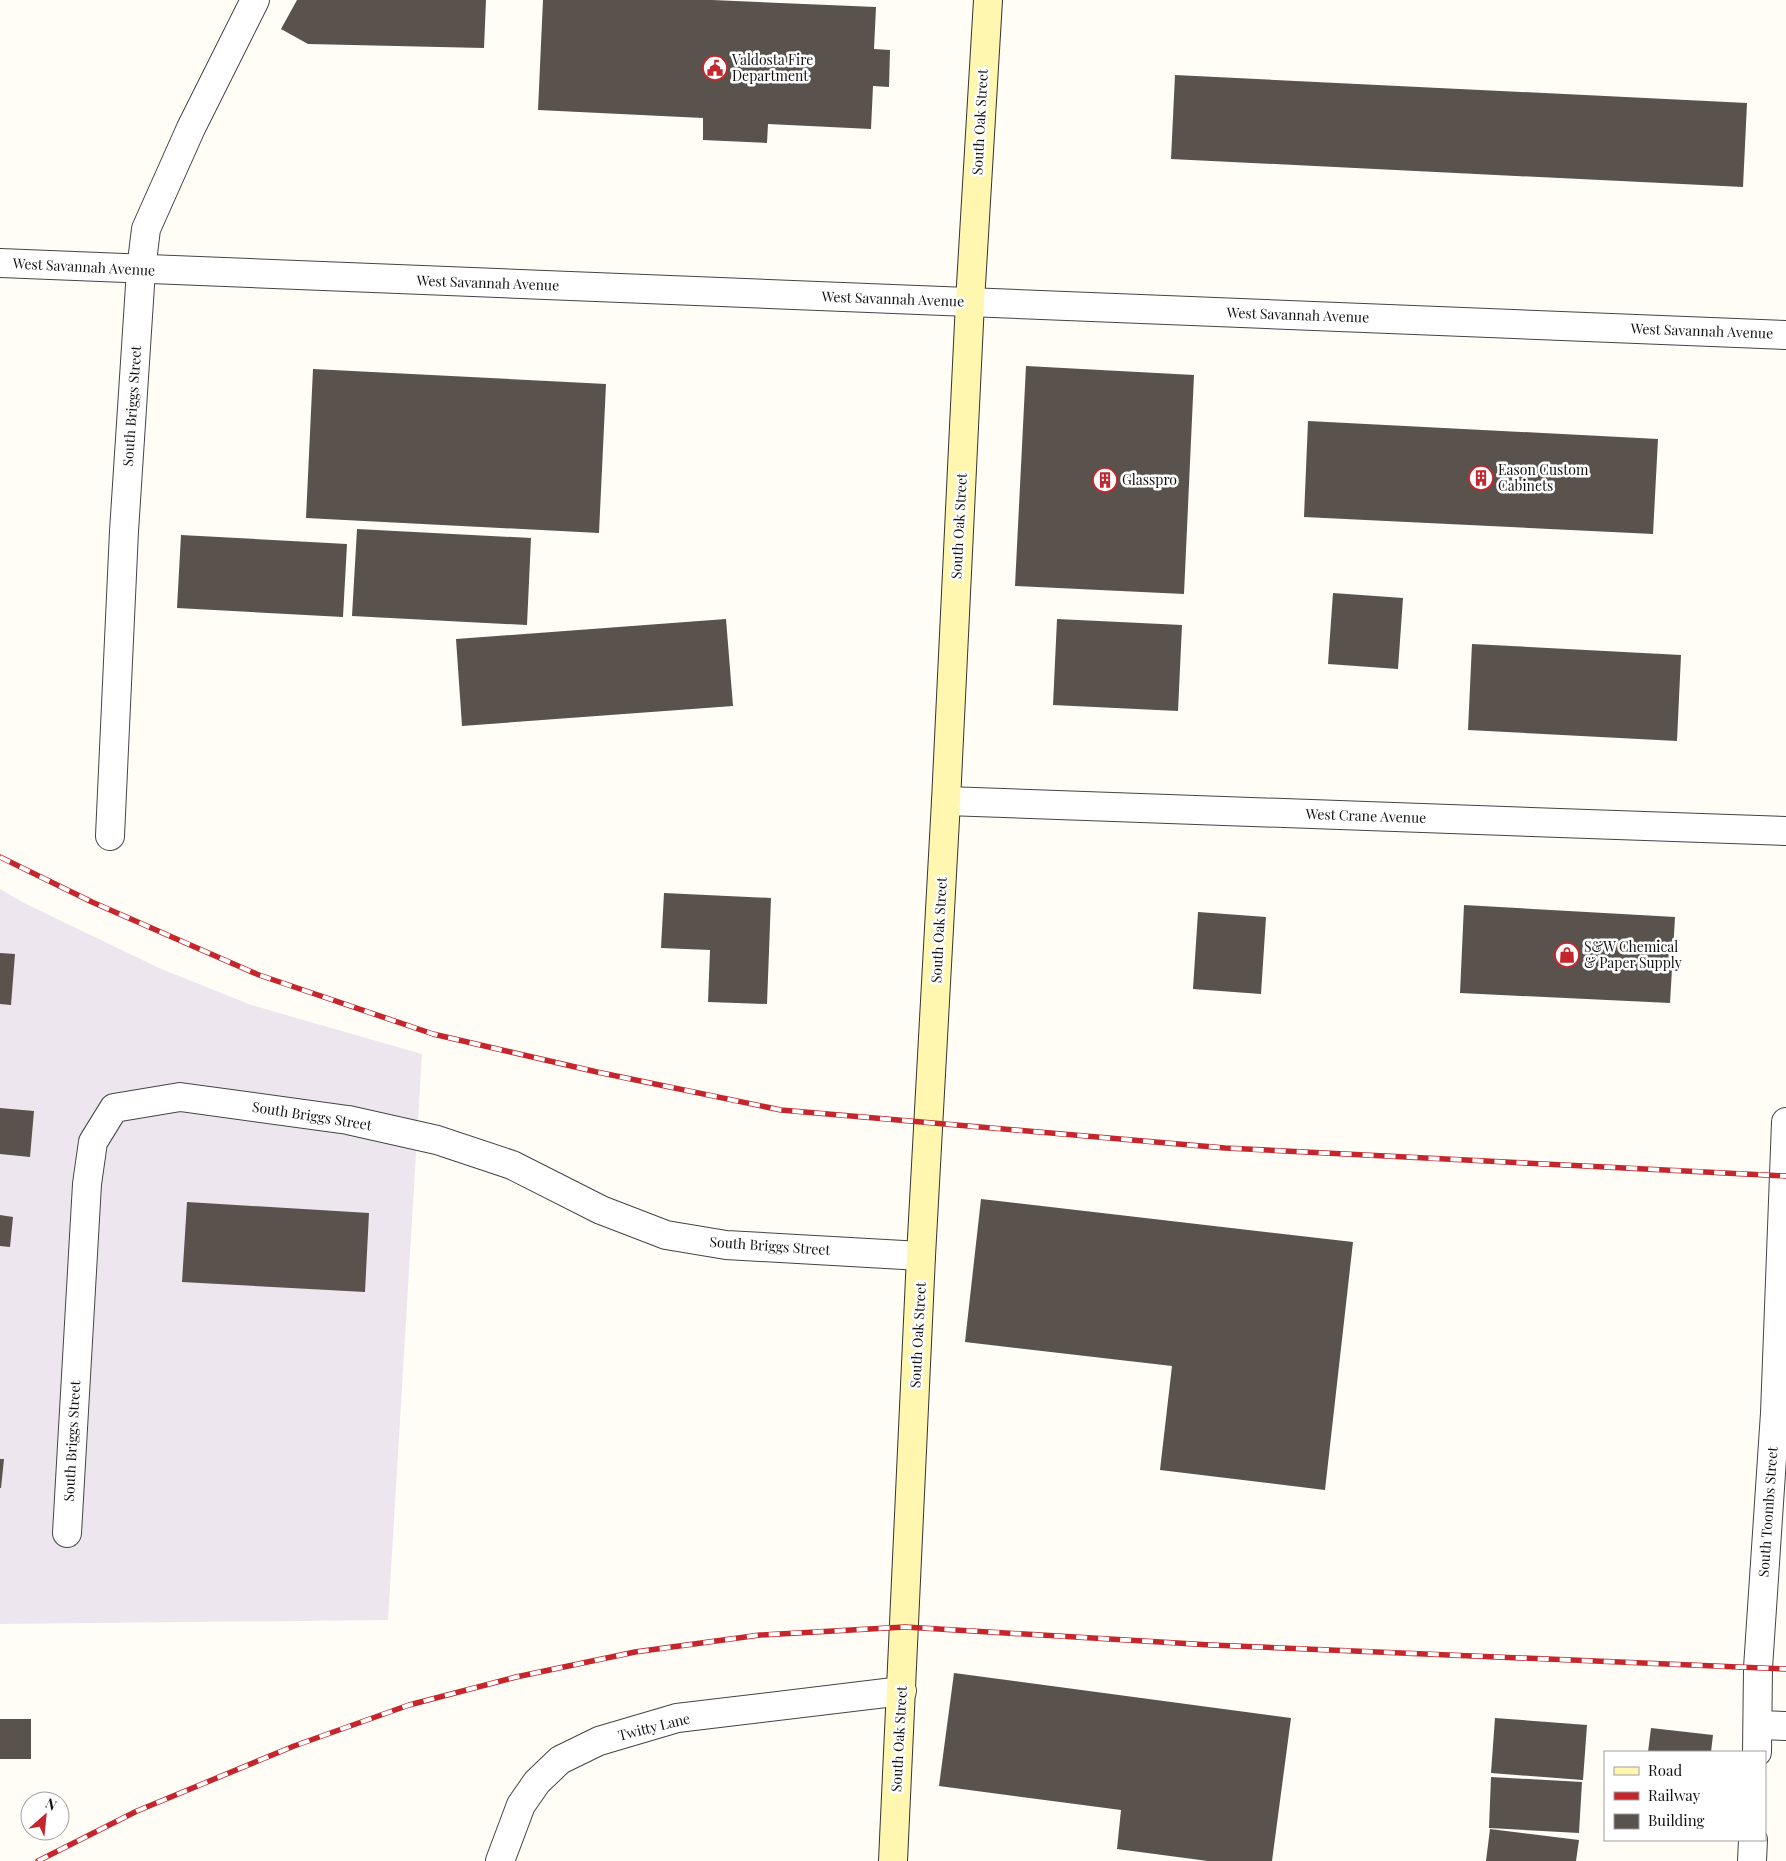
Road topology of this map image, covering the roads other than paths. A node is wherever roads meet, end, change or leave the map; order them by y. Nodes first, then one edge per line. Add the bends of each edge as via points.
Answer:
1 (255, 0) edge
2 (988, 0) edge
3 (0, 263) edge
4 (141, 270) junction
5 (970, 302) junction
6 (1786, 335) edge
7 (946, 802) junction
8 (1786, 831) edge
9 (110, 836) dead end
10 (1786, 1122) edge
11 (921, 1256) junction
12 (67, 1533) dead end
13 (902, 1691) junction
14 (1759, 1725) junction
15 (1786, 1726) edge
16 (1757, 1751) edge
17 (1753, 1841) edge
18 (500, 1861) edge
19 (893, 1861) edge
20 (1752, 1861) edge

1 - 4 street, South Briggs Street via 195,119 146,229
2 - 5 main road, South Oak Street
3 - 4 street, West Savannah Avenue
4 - 5 street, West Savannah Avenue
4 - 9 street, South Briggs Street
5 - 6 street, West Savannah Avenue
5 - 7 main road, South Oak Street
7 - 8 street, West Crane Avenue
7 - 11 main road, South Oak Street
10 - 14 street, South Toombs Street via 1775,1413 1758,1668
11 - 12 street, South Briggs Street via 726,1245 666,1235 601,1210 512,1165 437,1140 348,1120 180,1097 114,1108 93,1142 87,1184
11 - 13 main road, South Oak Street
13 - 18 street, Twitty Lane via 677,1718 599,1741 560,1760 537,1782 521,1805
13 - 19 main road, South Oak Street
14 - 15 street
14 - 16 street, South Toombs Street
17 - 20 street

